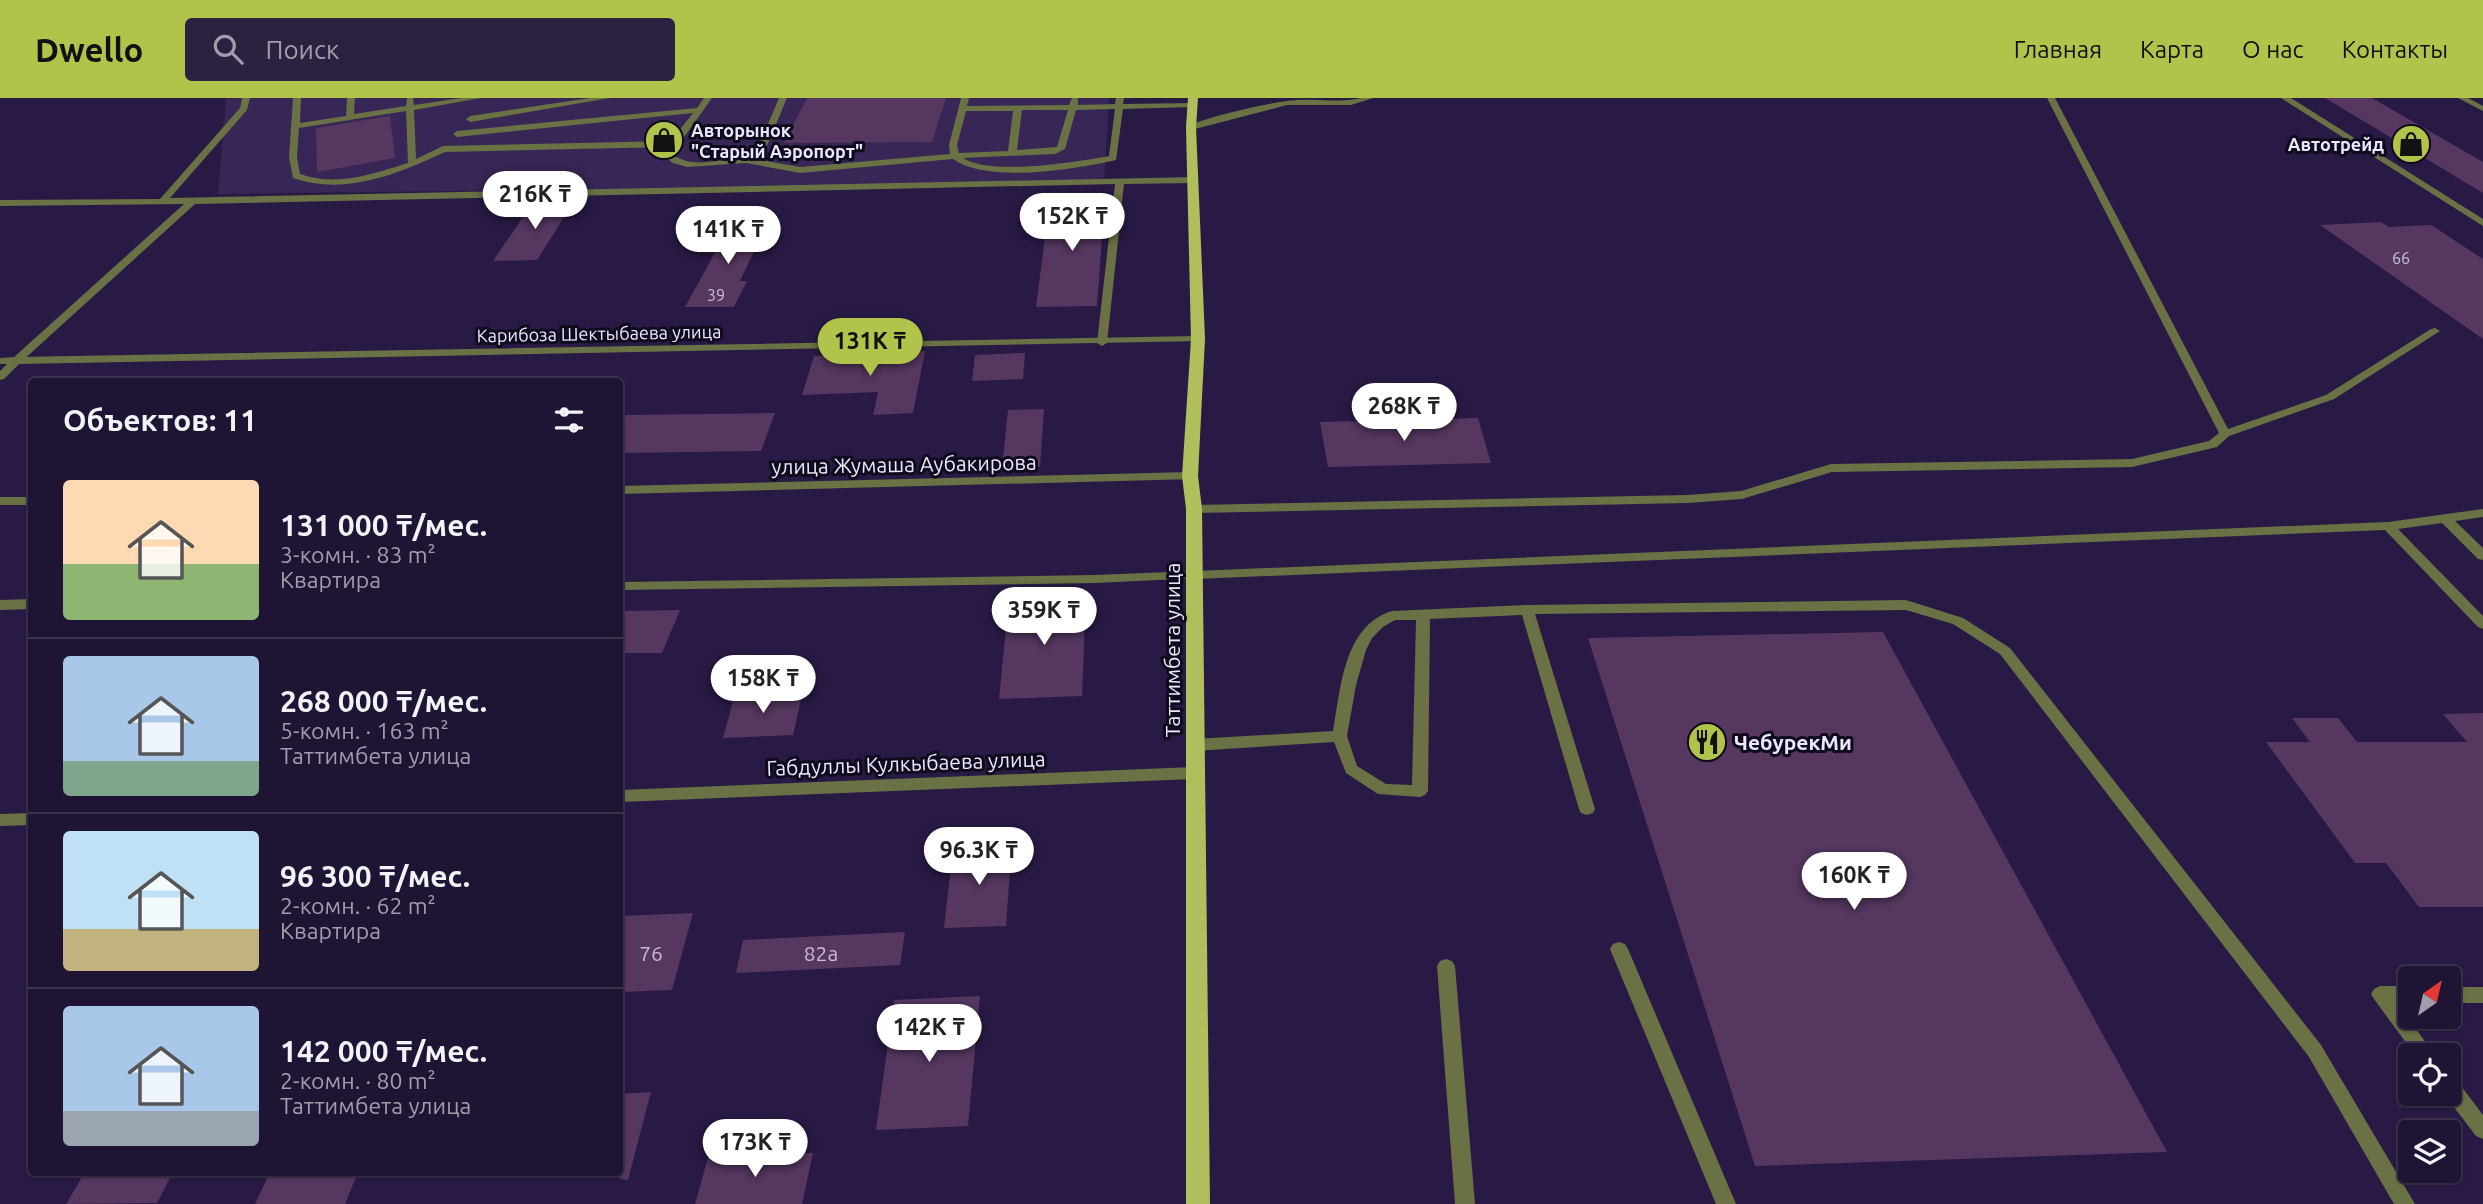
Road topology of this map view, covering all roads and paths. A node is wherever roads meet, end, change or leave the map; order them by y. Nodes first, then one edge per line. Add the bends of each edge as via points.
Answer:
1 (246, 98) edge
2 (297, 98) edge
3 (351, 98) edge
4 (477, 98) edge
5 (606, 98) edge
6 (708, 98) edge
7 (783, 98) edge
8 (965, 98) edge
9 (1001, 98) edge
10 (1369, 98) edge
11 (2051, 98) edge
12 (2285, 98) edge
13 (2462, 98) edge
14 (466, 100) edge
15 (1120, 102) edge
16 (1193, 102) edge
17 (410, 103) edge
18 (1075, 103) edge
19 (1002, 108) junction
20 (1018, 108) junction
21 (963, 109) junction
22 (2483, 109) edge
23 (699, 110) junction
24 (350, 118) junction
25 (470, 119) junction
26 (296, 126) junction
27 (1191, 127) junction
28 (457, 134) junction
29 (674, 144) junction
30 (443, 149) junction
31 (1012, 153) junction
32 (955, 156) junction
33 (756, 161) junction
34 (412, 164) junction
35 (800, 170) junction
36 (1194, 180) junction
37 (356, 182) junction
38 (1120, 183) junction
39 (788, 189) junction
40 (335, 199) junction
41 (163, 201) junction
42 (194, 201) junction
43 (0, 203) edge
44 (2483, 223) edge
45 (2435, 331) dead end
46 (1198, 339) junction
47 (1102, 343) junction
48 (17, 360) junction
49 (0, 361) edge
50 (0, 377) edge
51 (2225, 434) junction
52 (1189, 477) junction
53 (623, 490) edge
54 (0, 501) edge
55 (28, 501) edge
56 (1194, 509) junction
57 (2483, 513) edge
58 (2444, 517) junction
59 (2388, 526) junction
60 (2483, 556) edge
61 (1195, 575) junction
62 (623, 586) edge
63 (28, 604) edge
64 (0, 605) edge
65 (1527, 610) junction
66 (1423, 613) junction
67 (2483, 624) edge
68 (1340, 736) junction
69 (1194, 745) junction
70 (1194, 773) junction
71 (623, 796) edge
72 (1587, 809) dead end
73 (28, 819) edge
74 (0, 820) edge
75 (1619, 949) dead end
76 (1446, 967) dead end
77 (2398, 994) edge
78 (2461, 995) edge
79 (2483, 995) edge
80 (2398, 1018) edge
81 (2406, 1029) edge
82 (2417, 1043) edge
83 (2461, 1101) edge
84 (2483, 1130) edge
85 (1198, 1204) edge
86 (1465, 1204) edge
87 (1726, 1204) edge
88 (2405, 1204) edge

1 - 41 street via 244,108
2 - 26 street
3 - 24 street
4 - 14 street
5 - 25 street
6 - 23 street
7 - 33 street
8 - 21 street
9 - 19 street
10 - 27 street via 1286,104
11 - 51 street
12 - 44 street
13 - 22 street
14 - 17 street
14 - 25 street
15 - 16 street
15 - 18 street
15 - 32 street via 1113,158 986,168
16 - 27 main road, Таттимбета улица
17 - 24 street
17 - 34 street
18 - 20 street
18 - 31 street via 1058,151
19 - 20 street
19 - 21 street
20 - 31 street
21 - 32 street via 953,145
23 - 28 street
23 - 29 street
24 - 26 street
25 - 28 street
26 - 37 street via 296,176 310,181
27 - 36 main road, Таттимбета улица
28 - 30 street
29 - 30 street
29 - 33 street via 667,155 685,164
30 - 34 street
31 - 32 street
32 - 35 street
33 - 35 street via 775,169
34 - 37 street
35 - 39 street
36 - 38 street
36 - 46 main road, Таттимбета улица
37 - 40 street
38 - 39 street
38 - 47 street
39 - 40 street
40 - 42 street
41 - 42 street
41 - 43 street
42 - 48 street
45 - 51 street via 2330,397
46 - 47 street, Карибоза Шектыбаева улица
46 - 52 main road, Таттимбета улица
47 - 48 street, Карибоза Шектыбаева улица
48 - 49 street, Карибоза Шектыбаева улица
48 - 50 street
51 - 56 street via 2213,444 2132,463 1831,468 1742,495 1688,499
52 - 53 street, улица Жумаша Аубакирова
52 - 56 main road, Таттимбета улица
54 - 55 street
56 - 61 main road, Таттимбета улица
57 - 58 street
58 - 59 street
58 - 60 street
59 - 61 street
59 - 67 street
61 - 62 street
61 - 69 main road, Таттимбета улица
63 - 64 street
65 - 66 street
65 - 72 street
65 - 88 street via 1906,606 1958,621 2004,651 2315,1051
66 - 68 street via 1379,620 1360,642
66 - 68 street via 1420,791 1383,790 1351,769
68 - 69 street
69 - 70 main road, Таттимбета улица
70 - 71 street, Габдуллы Кулкыбаева улица
70 - 85 main road, Таттимбета улица
73 - 74 street
75 - 87 street
76 - 86 street
77 - 80 street via 2380,994
78 - 79 street
81 - 82 street
83 - 84 street

